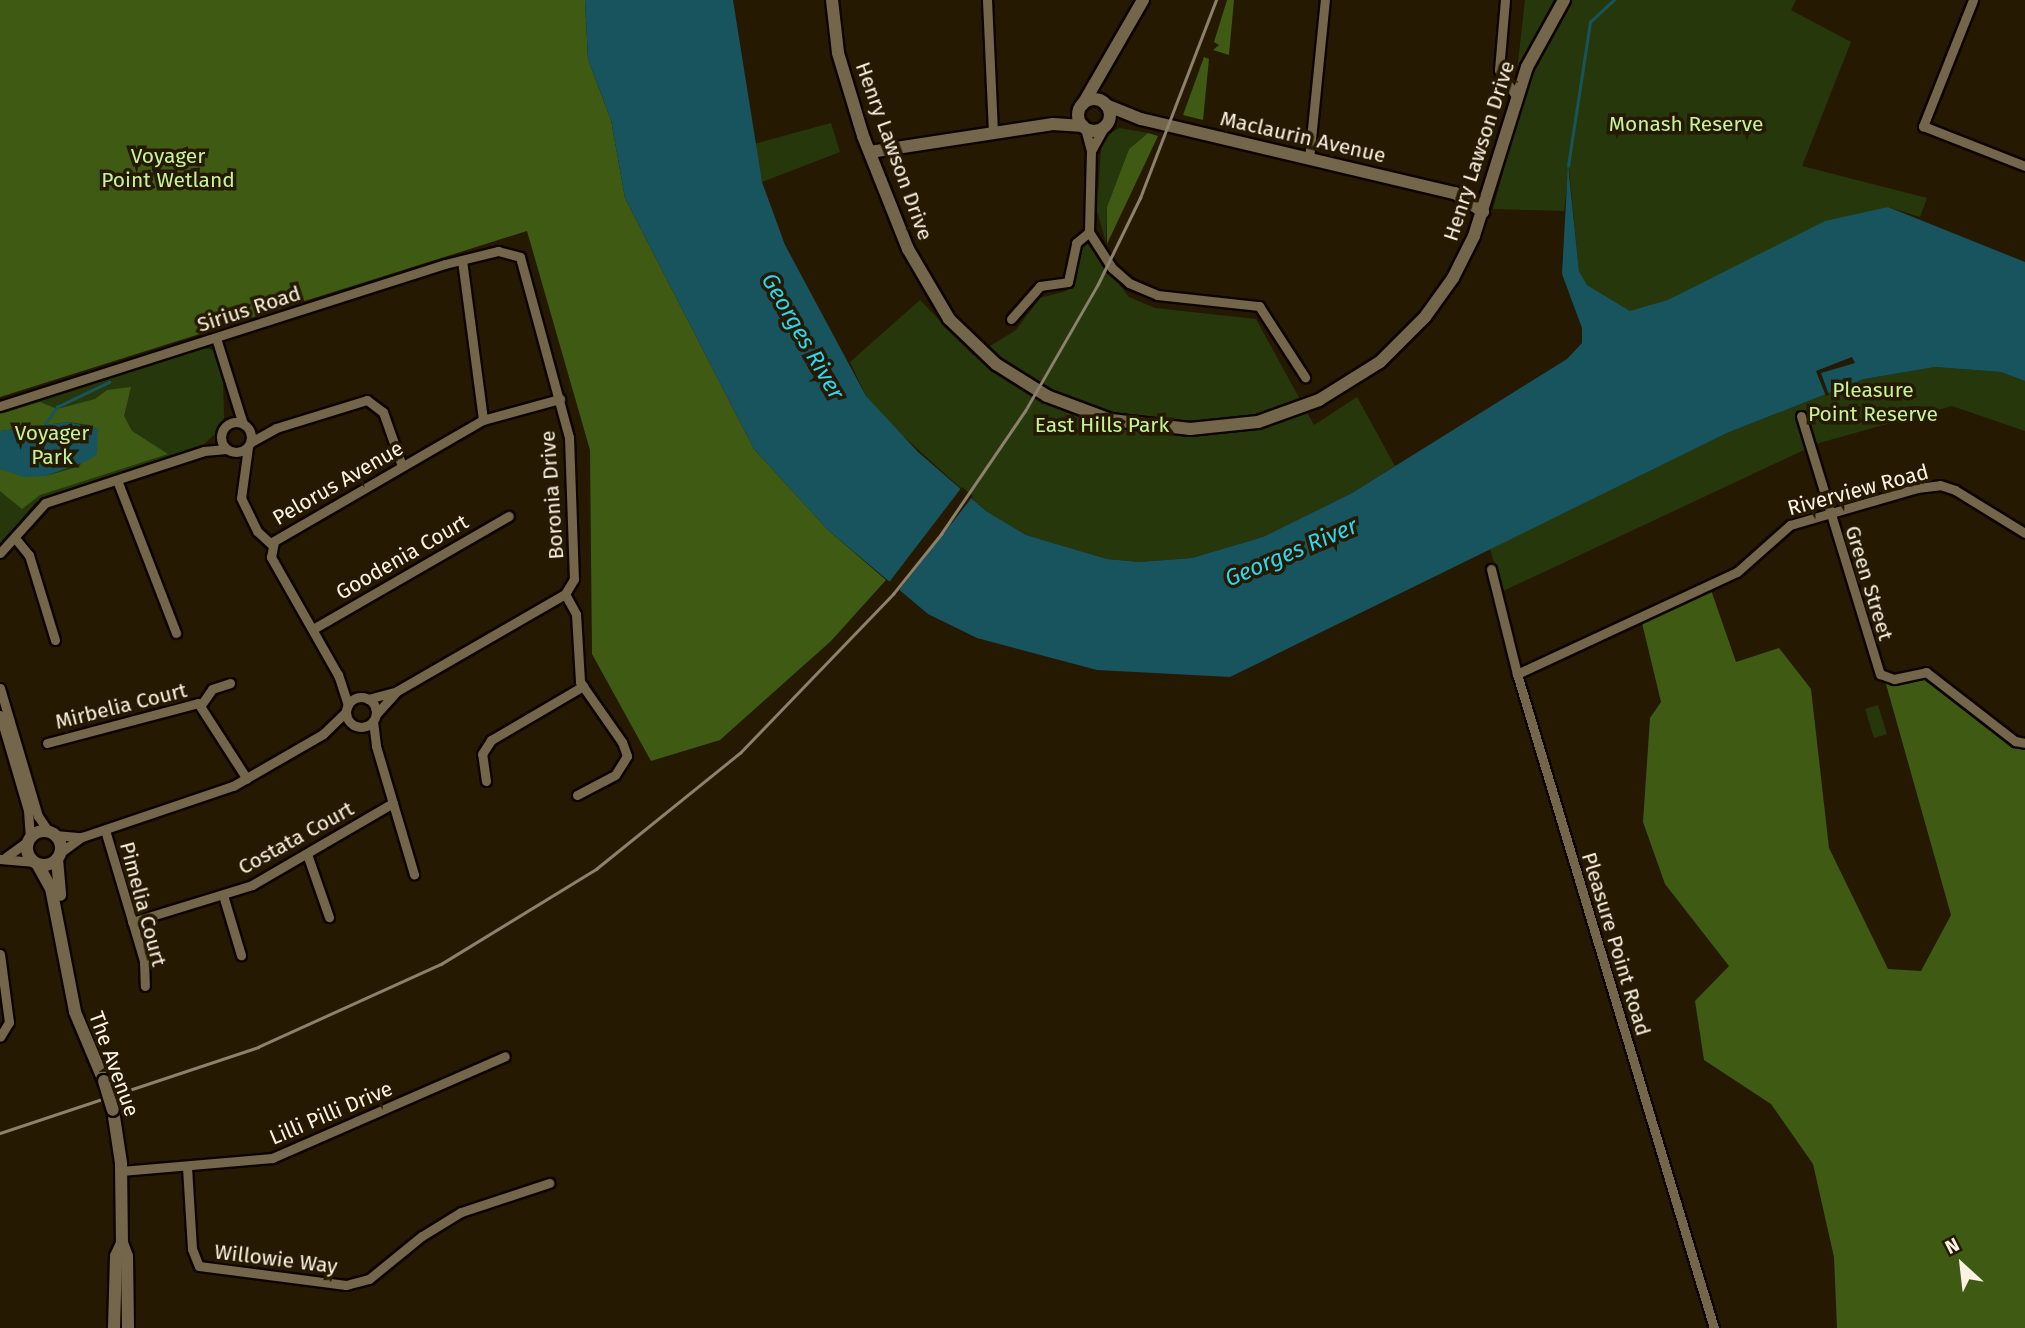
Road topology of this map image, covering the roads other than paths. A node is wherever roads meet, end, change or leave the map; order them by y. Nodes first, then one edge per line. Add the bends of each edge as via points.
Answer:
1 (832, 0) edge
2 (987, 0) edge
3 (1143, 0) edge
4 (1325, 0) edge
5 (1505, 0) edge
6 (1564, 0) edge
7 (1973, 0) edge
8 (1111, 58) junction
9 (1516, 96) junction
10 (1104, 103) junction
11 (1081, 106) junction
12 (1142, 119) junction
13 (1054, 124) junction
14 (1106, 126) junction
15 (1084, 127) junction
16 (993, 132) junction
17 (1091, 150) junction
18 (870, 152) junction
19 (1308, 159) junction
20 (2025, 166) edge
21 (1489, 191) junction
22 (1455, 193) junction
23 (1483, 212) junction
24 (1089, 232) junction
25 (511, 251) joint
26 (462, 260) junction
27 (1011, 319) dead end
28 (216, 338) junction
29 (1305, 377) dead end
30 (231, 397) junction
31 (560, 399) junction
32 (0, 407) edge
33 (1801, 416) dead end
34 (482, 420) junction
35 (228, 425) junction
36 (246, 426) junction
37 (276, 428) junction
38 (221, 435) junction
39 (249, 445) junction
40 (204, 451) junction
41 (230, 451) junction
42 (402, 466) junction
43 (243, 471) junction
44 (117, 480) junction
45 (1830, 514) junction
46 (509, 516) dead end
47 (2025, 533) edge
48 (15, 538) junction
49 (272, 545) junction
50 (1, 552) edge
51 (1490, 569) dead end
52 (565, 594) junction
53 (313, 629) junction
54 (176, 633) dead end
55 (55, 640) dead end
56 (1517, 674) junction
57 (338, 675) junction
58 (230, 683) dead end
59 (583, 686) junction
60 (0, 688) edge
61 (397, 691) junction
62 (364, 698) junction
63 (201, 705) junction
64 (347, 708) junction
65 (0, 715) edge
66 (375, 718) junction
67 (357, 726) junction
68 (323, 734) junction
69 (47, 743) dead end
70 (2025, 743) edge
71 (376, 746) junction
72 (247, 779) junction
73 (486, 781) dead end
74 (577, 795) dead end
75 (393, 803) junction
76 (105, 830) junction
77 (52, 833) junction
78 (82, 837) junction
79 (29, 840) junction
80 (307, 854) junction
81 (59, 856) junction
82 (2, 858) edge
83 (35, 863) junction
84 (414, 874) dead end
85 (223, 895) junction
86 (329, 917) dead end
87 (132, 922) junction
88 (0, 954) edge
89 (241, 956) dead end
90 (68, 982) junction
91 (145, 986) dead end
92 (0, 1037) edge
93 (505, 1056) dead end
94 (187, 1167) junction
95 (121, 1171) junction
96 (549, 1183) dead end
97 (122, 1242) junction
98 (114, 1328) edge
99 (128, 1328) edge
100 (1714, 1328) edge

1 - 18 main road, Henry Lawson Drive via 843,74
2 - 16 street
3 - 8 main road
4 - 19 street
5 - 9 street via 1499,70
6 - 9 main road, Henry Lawson Drive via 1541,37
7 - 20 street via 1923,126
8 - 10 main road via 1101,85
8 - 11 main road
9 - 21 main road, Henry Lawson Drive
10 - 11 main road
10 - 12 main road, Maclaurin Avenue
10 - 14 main road
11 - 13 main road
11 - 15 main road
12 - 14 main road, Maclaurin Avenue
12 - 19 main road, Maclaurin Avenue
13 - 15 main road
13 - 16 main road
14 - 15 main road, Maclaurin Avenue
14 - 17 street
15 - 17 street
16 - 18 main road
17 - 24 street
18 - 23 main road, Henry Lawson Drive via 902,236 942,307 980,349 1030,387 1111,420 1190,429 1269,419 1337,391 1399,345 1446,288
19 - 22 main road, Maclaurin Avenue
21 - 22 main road, Maclaurin Avenue
21 - 23 main road, Henry Lawson Drive
22 - 23 main road, Maclaurin Avenue
24 - 27 street via 1076,243 1070,279 1063,285 1040,286
24 - 29 street via 1120,276 1146,292 1259,306
25 - 26 street, Sirius Road
25 - 31 street, Boronia Drive via 526,266
26 - 28 street, Sirius Road
26 - 34 street
28 - 30 street
28 - 32 street, Sirius Road
30 - 35 street
30 - 36 street
31 - 34 street, Pelorus Avenue
31 - 52 street, Boronia Drive via 570,442 575,572
33 - 45 street, Green Street
34 - 42 street, Pelorus Avenue
35 - 36 street
35 - 38 street
36 - 37 street
36 - 39 street
37 - 39 street
37 - 42 street via 372,401 383,412
38 - 40 street
38 - 41 street
39 - 41 street
39 - 43 street
40 - 41 street
40 - 44 street
41 - 43 street
42 - 49 street, Pelorus Avenue
43 - 49 street via 243,503 260,535
44 - 48 street via 40,505
44 - 54 street
45 - 47 street, Riverview Road via 1940,485 1980,502
45 - 56 street, Riverview Road via 1784,528 1737,572
45 - 70 street, Green Street via 1875,663 1884,677 1926,672 2015,741
46 - 53 street, Goodenia Court
48 - 50 street
48 - 55 street via 29,555
49 - 53 street, Pelorus Avenue via 271,557
51 - 56 street, Pleasure Point Road
52 - 59 street via 576,610
52 - 61 street
53 - 57 street, Pelorus Avenue
56 - 100 street, Pleasure Point Road
57 - 62 street, Pelorus Avenue
57 - 64 street, Pelorus Avenue
58 - 63 street via 212,689
59 - 73 street via 487,744 482,754
59 - 74 street via 627,756 615,775
60 - 77 street via 38,816
61 - 62 street
61 - 66 street
62 - 64 street
62 - 66 street, Pelorus Avenue
63 - 69 street, Mirbelia Court via 184,704
63 - 72 street, Mirbelia Court
64 - 67 street, Pelorus Avenue
64 - 68 street
65 - 79 street via 28,810
66 - 67 street
66 - 71 street
67 - 68 street
67 - 71 street, Pelorus Avenue
68 - 72 street
71 - 75 street
72 - 76 street via 208,798
75 - 80 street, Costata Court
75 - 84 street
76 - 78 street
76 - 87 street, Pimelia Court
77 - 78 street
77 - 79 main road
77 - 81 main road, The Avenue
78 - 81 street
79 - 82 street
79 - 83 main road, The Avenue
80 - 85 street, Costata Court via 260,881
80 - 86 street
81 - 83 main road
81 - 90 main road, The Avenue via 72,968
82 - 83 street
83 - 90 main road, The Avenue via 51,888
85 - 87 street, Costata Court
85 - 89 street
87 - 91 street, Pimelia Court via 145,967
88 - 92 street via 9,1022
90 - 95 main road, The Avenue, bridge via 81,1032 113,1110
93 - 94 street, Lilli Pilli Drive via 272,1158
94 - 95 street, Lilli Pilli Drive
94 - 96 street, Willowie Way via 192,1249 199,1266 346,1285 375,1275 412,1243 461,1212
95 - 97 main road, The Avenue
97 - 98 main road, The Avenue via 116,1256
97 - 99 main road, The Avenue via 127,1256

